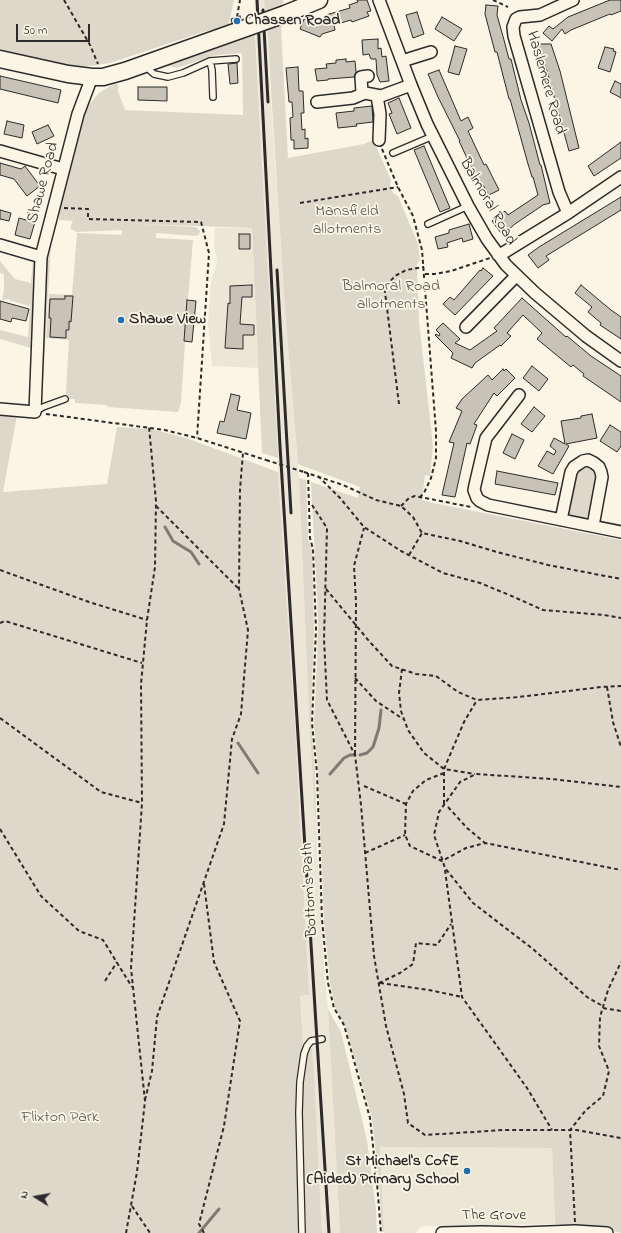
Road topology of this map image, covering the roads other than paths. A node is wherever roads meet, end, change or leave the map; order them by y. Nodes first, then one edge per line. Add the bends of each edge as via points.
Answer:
1 (319, 0) edge
2 (379, 0) edge
3 (573, 0) edge
4 (431, 52) dead end
5 (0, 59) edge
6 (236, 59) dead end
7 (210, 61) junction
8 (402, 61) junction
9 (143, 65) junction
10 (368, 76) dead end
11 (92, 77) junction
12 (411, 85) junction
13 (362, 93) junction
14 (377, 96) junction
15 (213, 97) dead end
16 (317, 103) dead end
17 (433, 136) junction
18 (379, 140) road end
19 (0, 151) edge
20 (393, 153) dead end
21 (63, 169) junction
22 (621, 177) edge
23 (468, 206) junction
24 (568, 213) junction
25 (428, 224) dead end
26 (0, 245) edge
27 (498, 255) junction
28 (41, 256) junction
29 (516, 276) junction
30 (466, 327) dead end
31 (621, 361) edge
32 (519, 395) dead end
33 (65, 399) dead end
34 (0, 409) edge
35 (35, 412) junction
36 (561, 520) junction
37 (593, 526) junction
38 (621, 532) edge
39 (322, 1039) dead end
40 (546, 1232) edge
41 (302, 1233) edge
42 (442, 1233) edge
43 (607, 1233) edge

1 - 9 street, bridge via 285,14 242,23
2 - 8 street, Balmoral Road
3 - 24 street, Haslemere Road via 540,14 516,18 513,27 559,192
4 - 8 street
5 - 11 street via 45,70
6 - 7 lane
7 - 9 lane via 168,77 154,74
7 - 15 lane
8 - 12 street, Balmoral Road
9 - 11 street via 114,75
10 - 13 street via 361,77
11 - 21 street, Shawe Road via 78,114
12 - 14 street
12 - 17 street, Balmoral Road
13 - 14 street
13 - 16 street via 353,98
14 - 18 street via 380,114
17 - 20 lane
17 - 23 street, Balmoral Road
19 - 21 street
21 - 28 street, Shawe Road
22 - 24 street
23 - 25 lane
23 - 27 street, Balmoral Road
24 - 27 street
26 - 28 street
27 - 29 street, Balmoral Road
28 - 35 street, Shawe Road
29 - 30 street
29 - 31 street, Balmoral Road via 580,331
32 - 36 street via 484,442 474,490 477,498 488,505
33 - 35 lane
34 - 35 street
36 - 37 street
36 - 37 street via 571,472 578,463 588,460 599,467 602,477
37 - 38 street
39 - 41 lane via 312,1041 307,1046 300,1082
40 - 42 street, The Grove
40 - 43 street, The Grove

